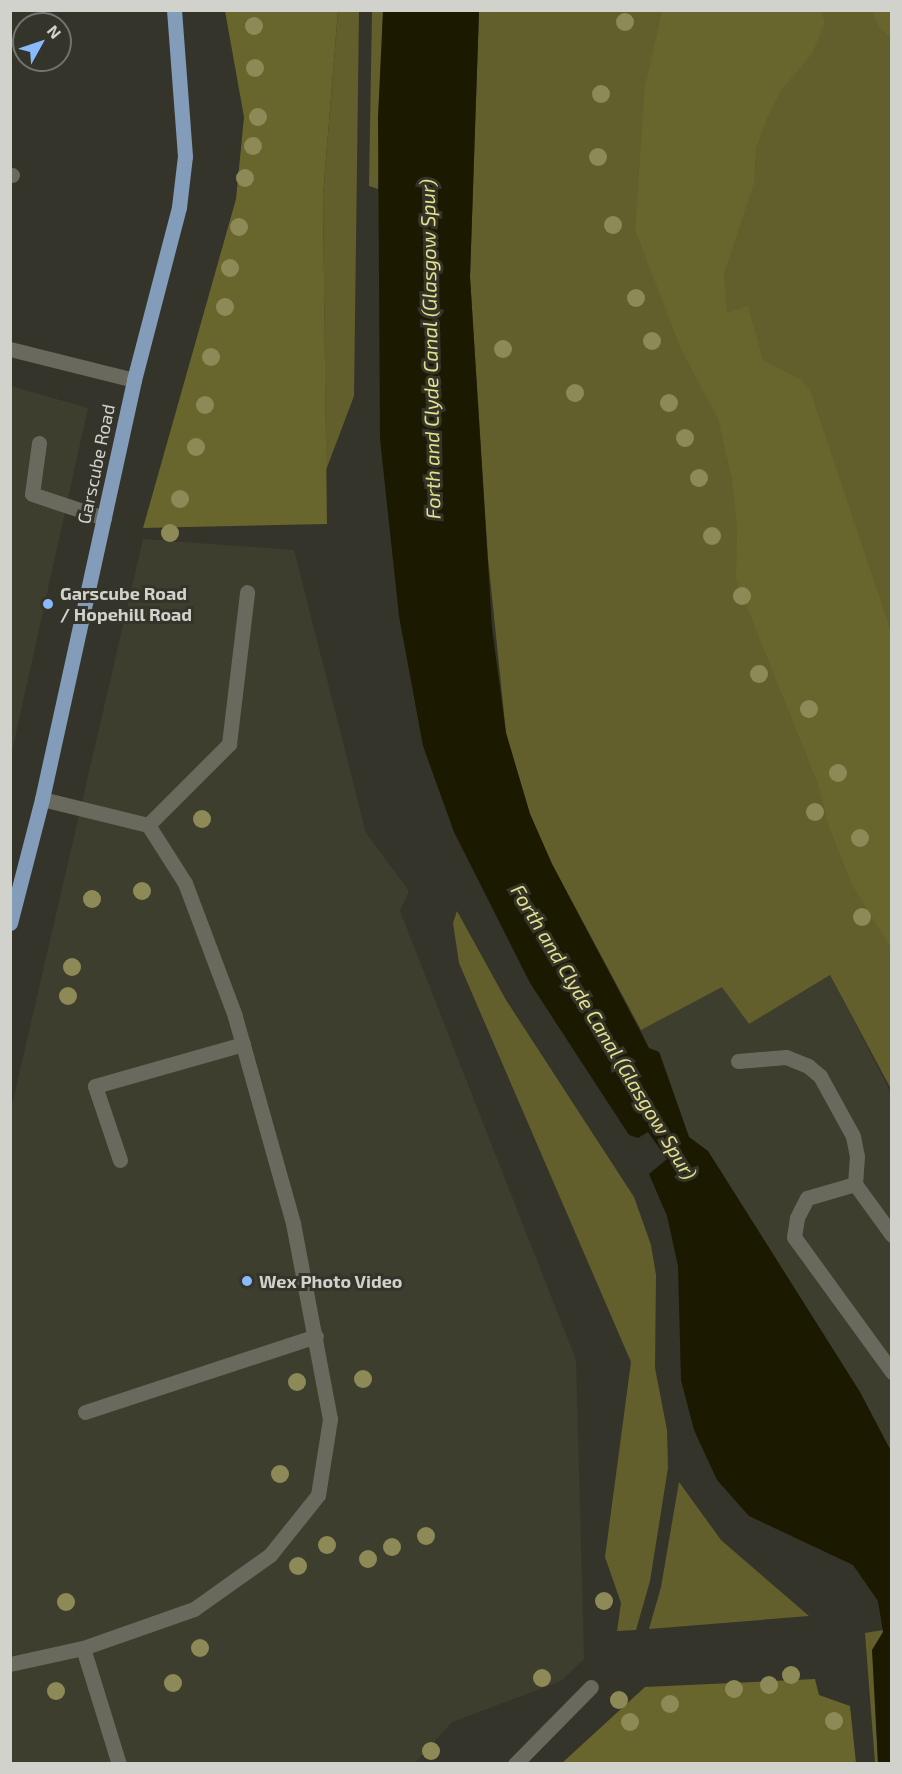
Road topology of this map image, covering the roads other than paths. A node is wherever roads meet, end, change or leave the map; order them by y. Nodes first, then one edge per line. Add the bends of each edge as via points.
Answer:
1 (174, 10) edge
2 (10, 349) edge
3 (134, 380) junction
4 (39, 443) dead end
5 (104, 518) junction
6 (247, 592) dead end
7 (42, 799) junction
8 (148, 825) junction
9 (10, 923) edge
10 (243, 1044) junction
11 (738, 1061) dead end
12 (120, 1160) dead end
13 (855, 1184) junction
14 (891, 1235) edge
15 (316, 1336) junction
16 (891, 1372) edge
17 (85, 1412) dead end
18 (83, 1648) junction
19 (10, 1664) edge
20 (591, 1687) dead end
21 (119, 1764) edge
22 (515, 1764) edge

1 - 3 main road, Garscube Road via 185,156 178,207
2 - 3 street
3 - 5 main road, Garscube Road
4 - 5 street via 32,494
5 - 7 main road, Garscube Road
6 - 8 street via 229,744
7 - 8 street
7 - 9 main road, Garscube Road
8 - 10 street via 185,883
10 - 12 street via 95,1086
10 - 15 street via 293,1223
11 - 13 street via 786,1057 820,1076 853,1136 857,1156
13 - 14 street
13 - 16 street via 807,1198 797,1218 794,1237
15 - 17 street
15 - 18 street via 330,1419 318,1495 270,1555 194,1609
18 - 19 street
18 - 21 street
20 - 22 street

